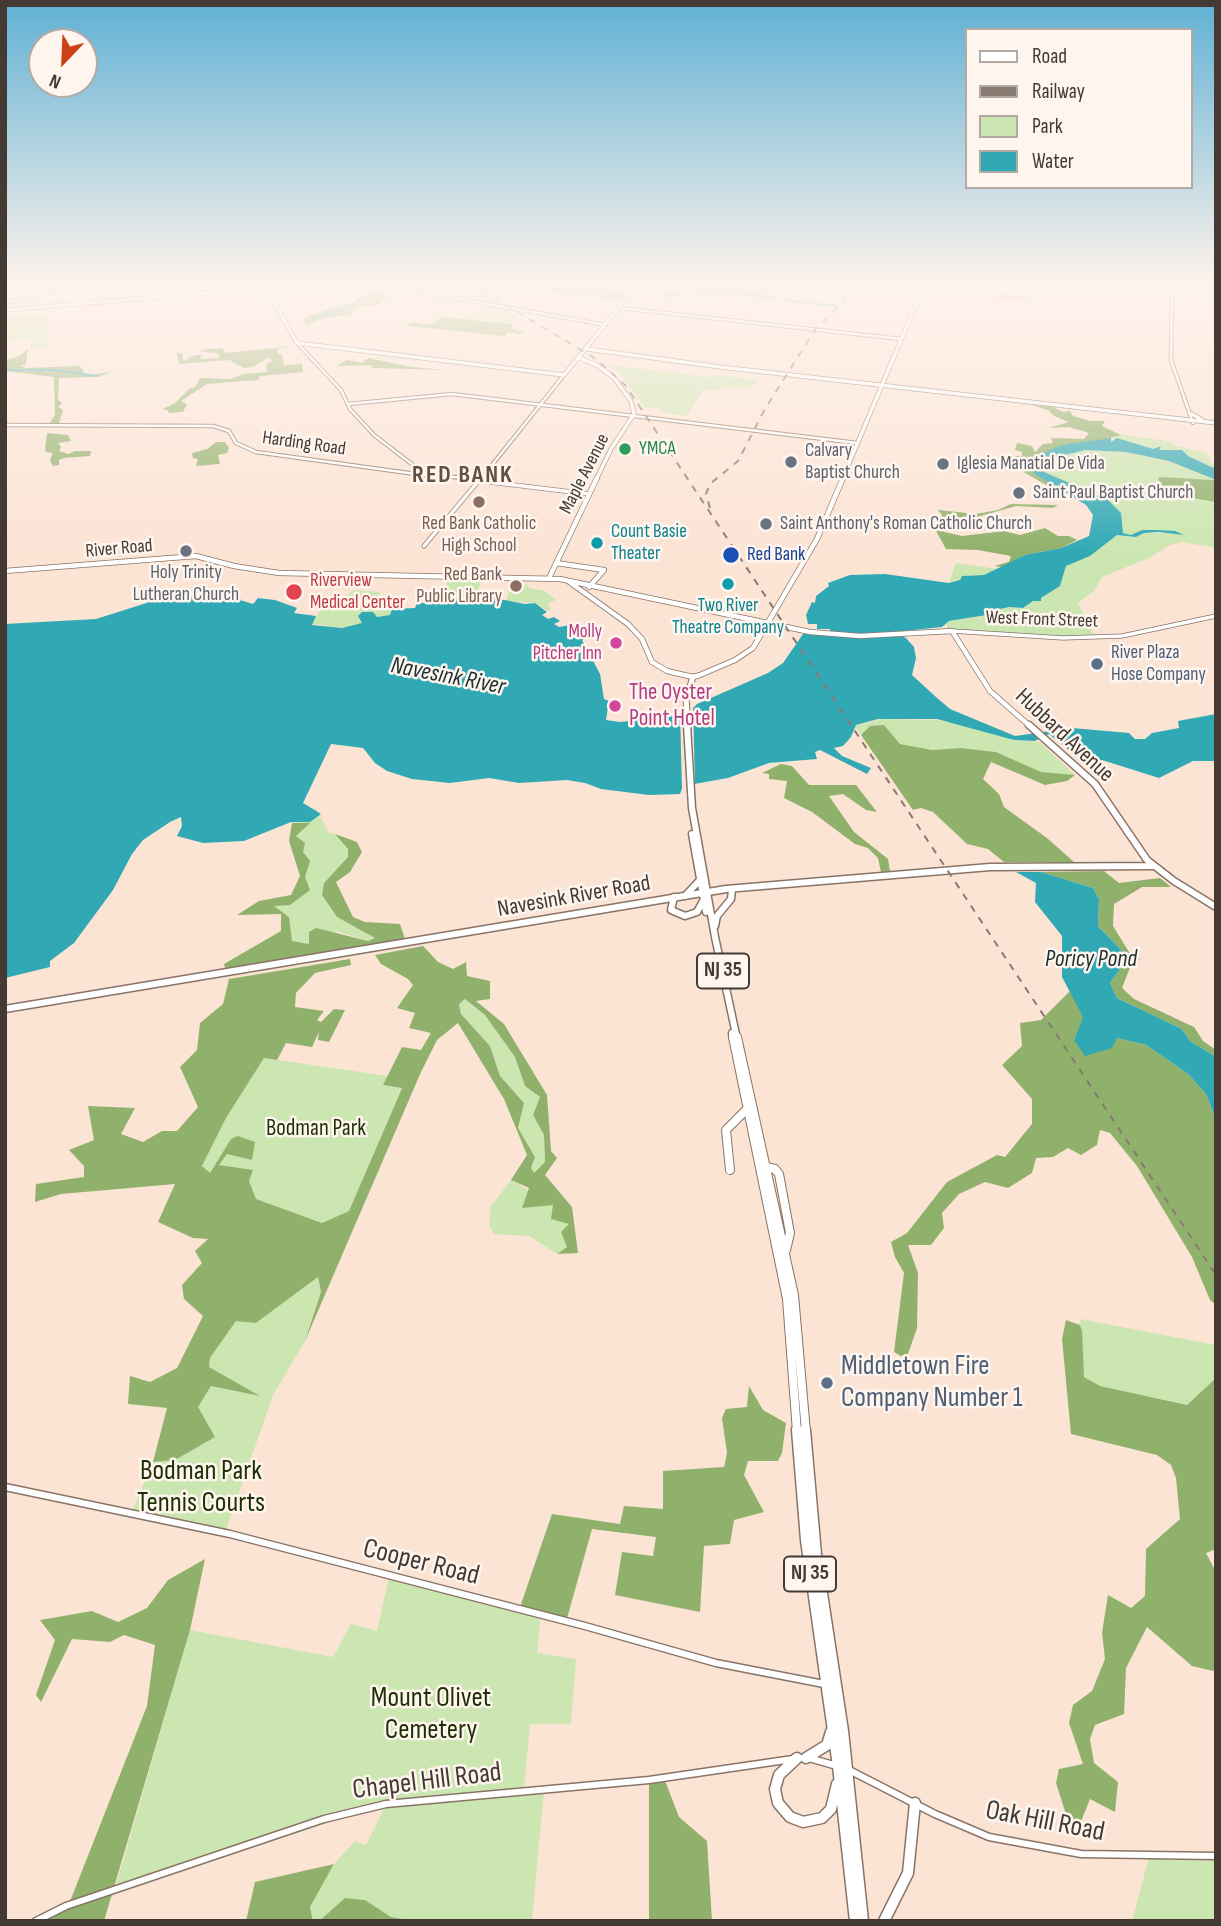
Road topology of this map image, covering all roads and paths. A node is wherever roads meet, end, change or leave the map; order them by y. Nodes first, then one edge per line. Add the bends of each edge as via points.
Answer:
1 (324, 373) edge
2 (539, 373) edge
3 (566, 373) edge
4 (608, 373) edge
5 (784, 373) edge
6 (887, 373) edge
7 (1176, 373) edge
8 (564, 376) junction
9 (882, 384) junction
10 (348, 404) junction
11 (541, 404) junction
12 (1192, 414) junction
13 (633, 416) junction
14 (1193, 422) junction
15 (1215, 424) edge
16 (5, 425) edge
17 (857, 443) junction
18 (427, 475) junction
19 (481, 480) junction
20 (589, 494) junction
21 (424, 545) dead end
22 (556, 563) junction
23 (5, 571) edge
24 (549, 578) junction
25 (560, 579) junction
26 (590, 584) junction
27 (587, 594) junction
28 (1216, 616) edge
29 (769, 624) junction
30 (952, 631) junction
31 (693, 677) junction
32 (689, 789) junction
33 (1153, 866) junction
34 (700, 880) junction
35 (732, 889) junction
36 (685, 895) junction
37 (704, 895) junction
38 (674, 897) junction
39 (1216, 907) edge
40 (714, 930) junction
41 (5, 1009) edge
42 (747, 1109) junction
43 (730, 1170) dead end
44 (5, 1487) edge
45 (826, 1684) junction
46 (832, 1728) junction
47 (802, 1758) junction
48 (842, 1767) junction
49 (915, 1803) junction
50 (1216, 1856) edge
51 (36, 1921) edge
52 (855, 1921) edge
53 (863, 1921) edge
54 (884, 1921) edge

1 - 10 street
2 - 8 main road
3 - 8 main road
4 - 13 main road, Maple Avenue via 634,407
5 - 9 main road
6 - 9 main road
7 - 12 street
8 - 11 street
9 - 14 main road
9 - 17 main road
10 - 11 street via 448,393
10 - 18 street via 374,435
11 - 13 street
11 - 19 street
12 - 14 street
12 - 15 main road
13 - 17 street
13 - 20 main road, Maple Avenue
14 - 15 main road
16 - 18 street, Harding Road via 213,426 229,431 239,444 256,452
17 - 29 main road via 817,539
18 - 19 street, Harding Road
19 - 20 street, Harding Road
19 - 21 street
20 - 22 main road, Maple Avenue
22 - 24 main road, Maple Avenue
22 - 26 main road via 604,570
23 - 24 main road, River Road via 196,556 279,573
24 - 25 main road
25 - 26 main road
25 - 27 main road
26 - 27 main road
26 - 29 main road
27 - 31 main road via 638,633 651,660 667,671
28 - 30 street, West Front Street via 1117,636 1067,638
29 - 30 main road, West Front Street via 860,636
29 - 31 main road via 746,654
30 - 33 main road, Hubbard Avenue via 990,691 1096,784
31 - 32 highway, NJ 35 via 686,703
32 - 34 highway, NJ 35
32 - 37 highway, NJ 35
33 - 35 main road, Navesink River Road via 990,867
33 - 39 main road
34 - 36 highway
34 - 37 highway, NJ 35
35 - 37 main road, Navesink River Road
35 - 40 highway via 732,899 716,918
36 - 37 main road, Navesink River Road
36 - 38 main road, Navesink River Road
37 - 38 highway via 697,912 685,916 671,910
37 - 40 highway, NJ 35
37 - 42 highway, NJ 35
38 - 41 main road, Navesink River Road
40 - 48 highway, NJ 35 via 799,1326 816,1554
42 - 43 highway via 726,1130
42 - 45 highway, NJ 35 via 789,1309 806,1540
44 - 45 street, Cooper Road via 230,1534 716,1663
45 - 46 highway, NJ 35
46 - 47 highway via 827,1745
46 - 48 highway, NJ 35
47 - 48 street, Chapel Hill Road
47 - 48 highway via 779,1775 775,1793 782,1809 803,1822 817,1821 831,1809
47 - 51 street, Chapel Hill Road via 649,1780 386,1804 311,1824 66,1906
48 - 49 street, Oak Hill Road
48 - 52 highway, NJ 35
48 - 53 highway, NJ 35
49 - 50 street, Oak Hill Road via 982,1835 1029,1845 1103,1856
49 - 54 highway via 908,1873

